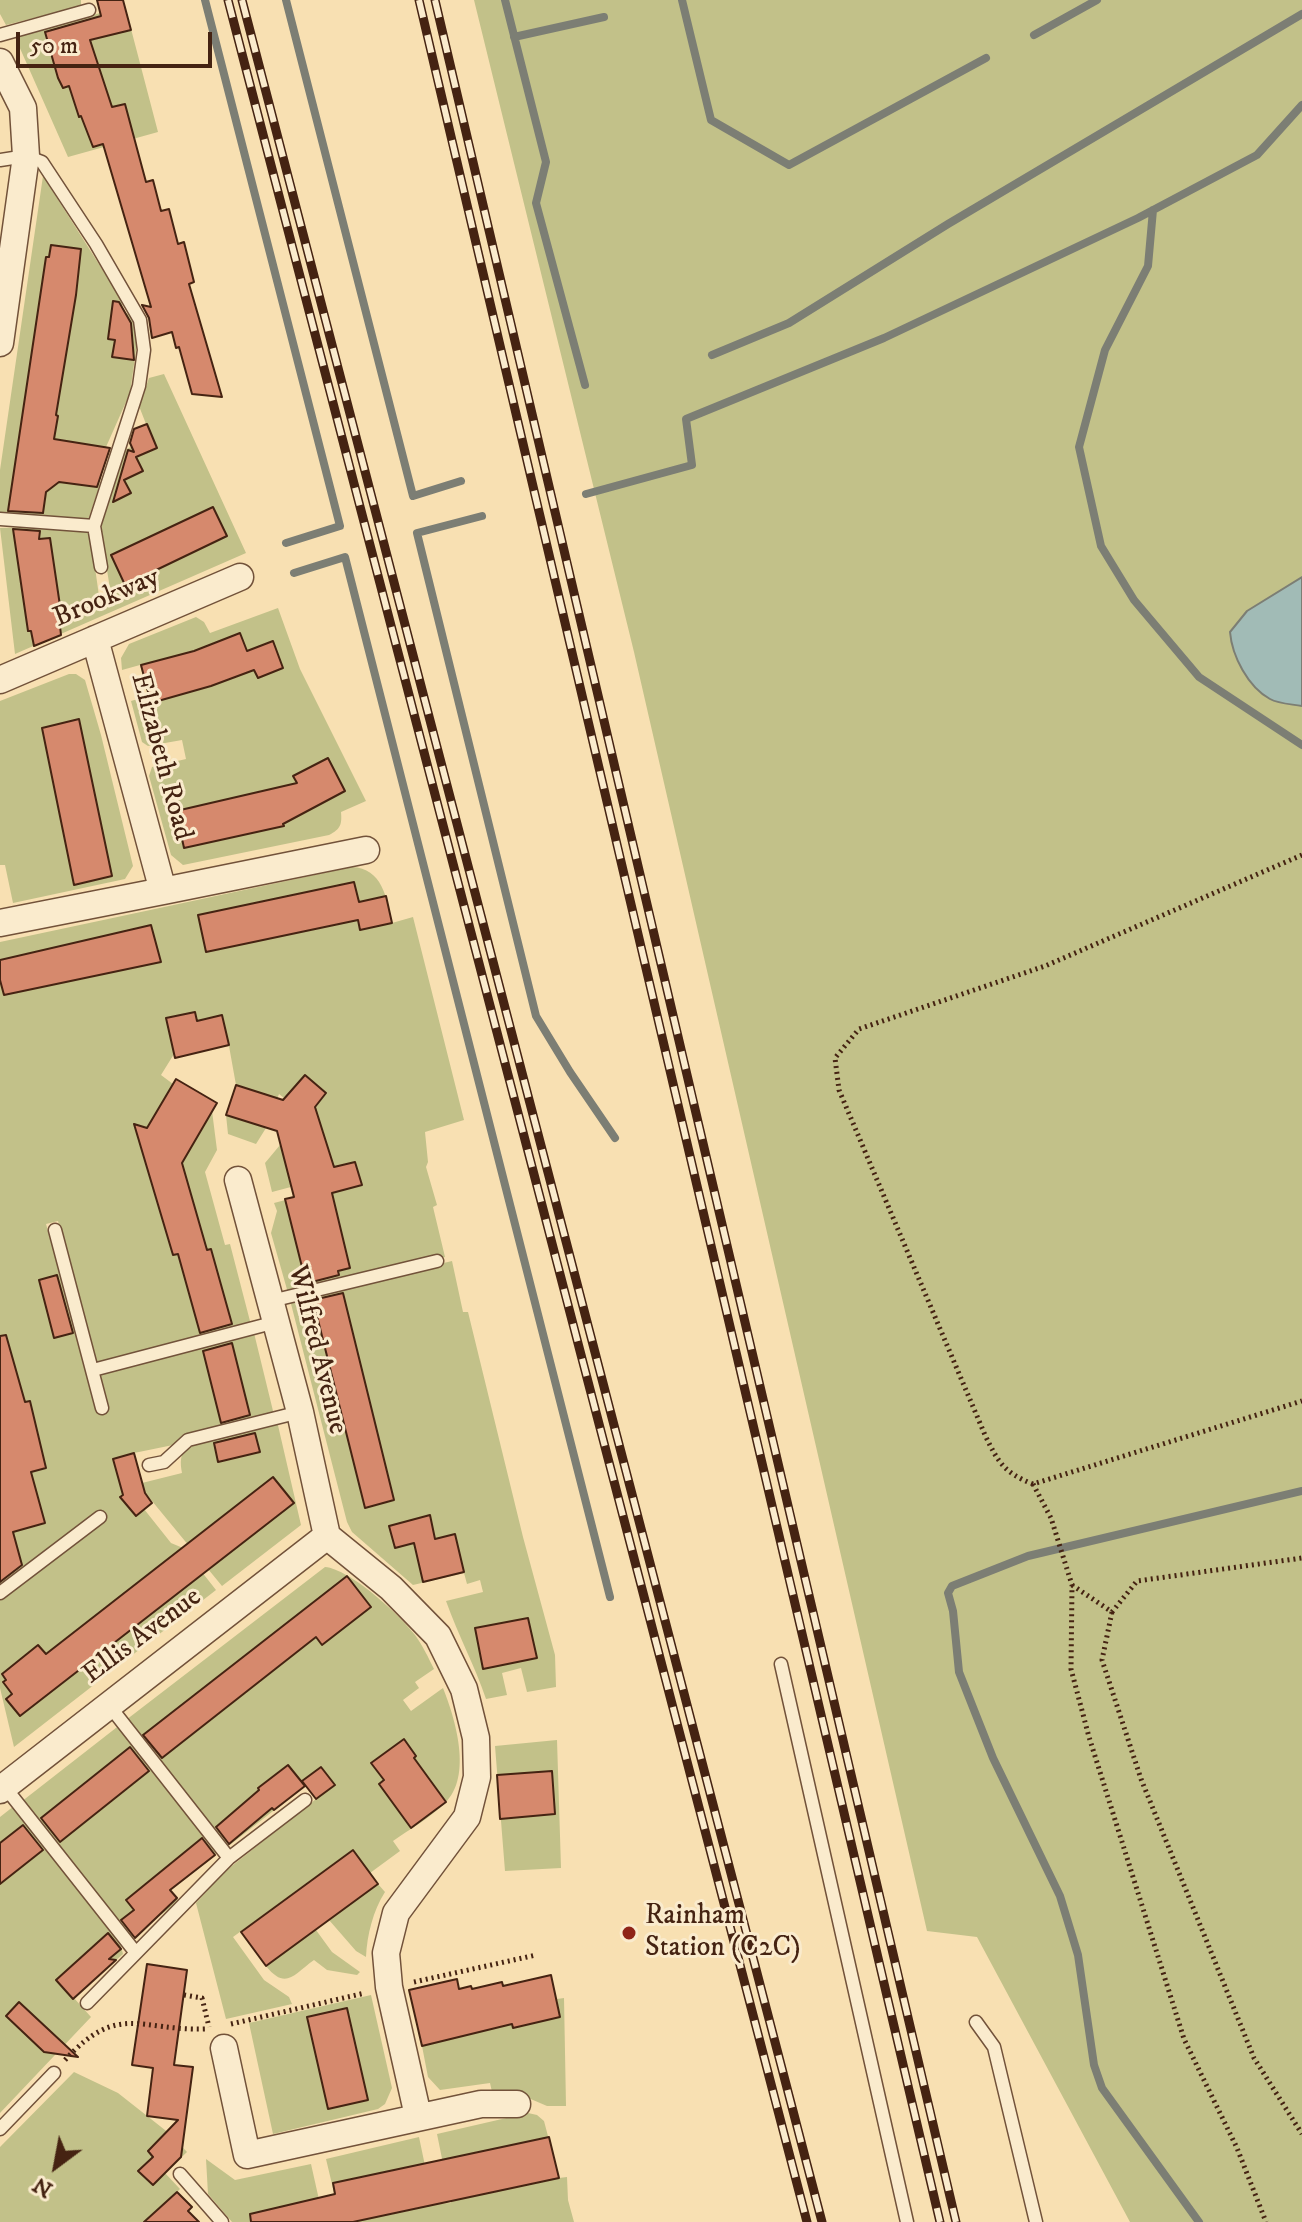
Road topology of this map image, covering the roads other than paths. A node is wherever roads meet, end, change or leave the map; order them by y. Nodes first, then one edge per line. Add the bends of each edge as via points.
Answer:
1 (89, 10) dead end
2 (0, 35) edge
3 (0, 62) edge
4 (13, 158) edge
5 (0, 343) edge
6 (0, 519) edge
7 (94, 526) junction
8 (101, 567) dead end
9 (240, 577) dead end
10 (95, 639) junction
11 (1, 674) edge
12 (366, 850) dead end
13 (163, 891) junction
14 (0, 923) edge
15 (238, 1180) dead end
16 (55, 1230) dead end
17 (437, 1261) dead end
18 (274, 1312) junction
19 (93, 1370) junction
20 (102, 1408) dead end
21 (300, 1412) junction
22 (149, 1465) dead end
23 (100, 1517) dead end
24 (327, 1536) junction
25 (0, 1593) edge
26 (781, 1664) dead end
27 (108, 1704) junction
28 (1, 1782) edge
29 (305, 1800) dead end
30 (229, 1858) junction
31 (136, 1953) junction
32 (87, 2003) dead end
33 (976, 2022) dead end
34 (216, 2038) road end
35 (54, 2073) road end
36 (517, 2104) dead end
37 (418, 2116) junction
38 (0, 2129) edge
39 (180, 2174) dead end
40 (222, 2222) edge
41 (907, 2222) edge
42 (1036, 2222) edge

1 - 2 lane
3 - 4 street via 23,108
4 - 5 street
4 - 7 lane via 42,162 52,175 140,320 144,338 139,386
6 - 7 lane
7 - 8 lane
9 - 10 street, Brookway
10 - 11 street, Brookway
10 - 13 street, Elizabeth Road
12 - 13 street
13 - 14 street
15 - 18 street, Wilfred Avenue
16 - 19 lane
17 - 18 lane
18 - 19 lane
18 - 21 street, Wilfred Avenue
19 - 20 lane
21 - 22 lane via 188,1440 164,1462
21 - 24 street, Wilfred Avenue
23 - 25 lane
24 - 27 street, Ellis Avenue
24 - 37 street via 391,1588 438,1636 464,1689 476,1738 477,1777 467,1817 396,1913 386,1953
26 - 41 lane
27 - 28 street, Ellis Avenue
27 - 30 lane
28 - 31 lane
29 - 30 lane
30 - 31 lane
31 - 32 lane
33 - 42 lane via 994,2047
34 - 37 street via 247,2155
35 - 38 lane
36 - 37 street via 481,2104
39 - 40 lane

